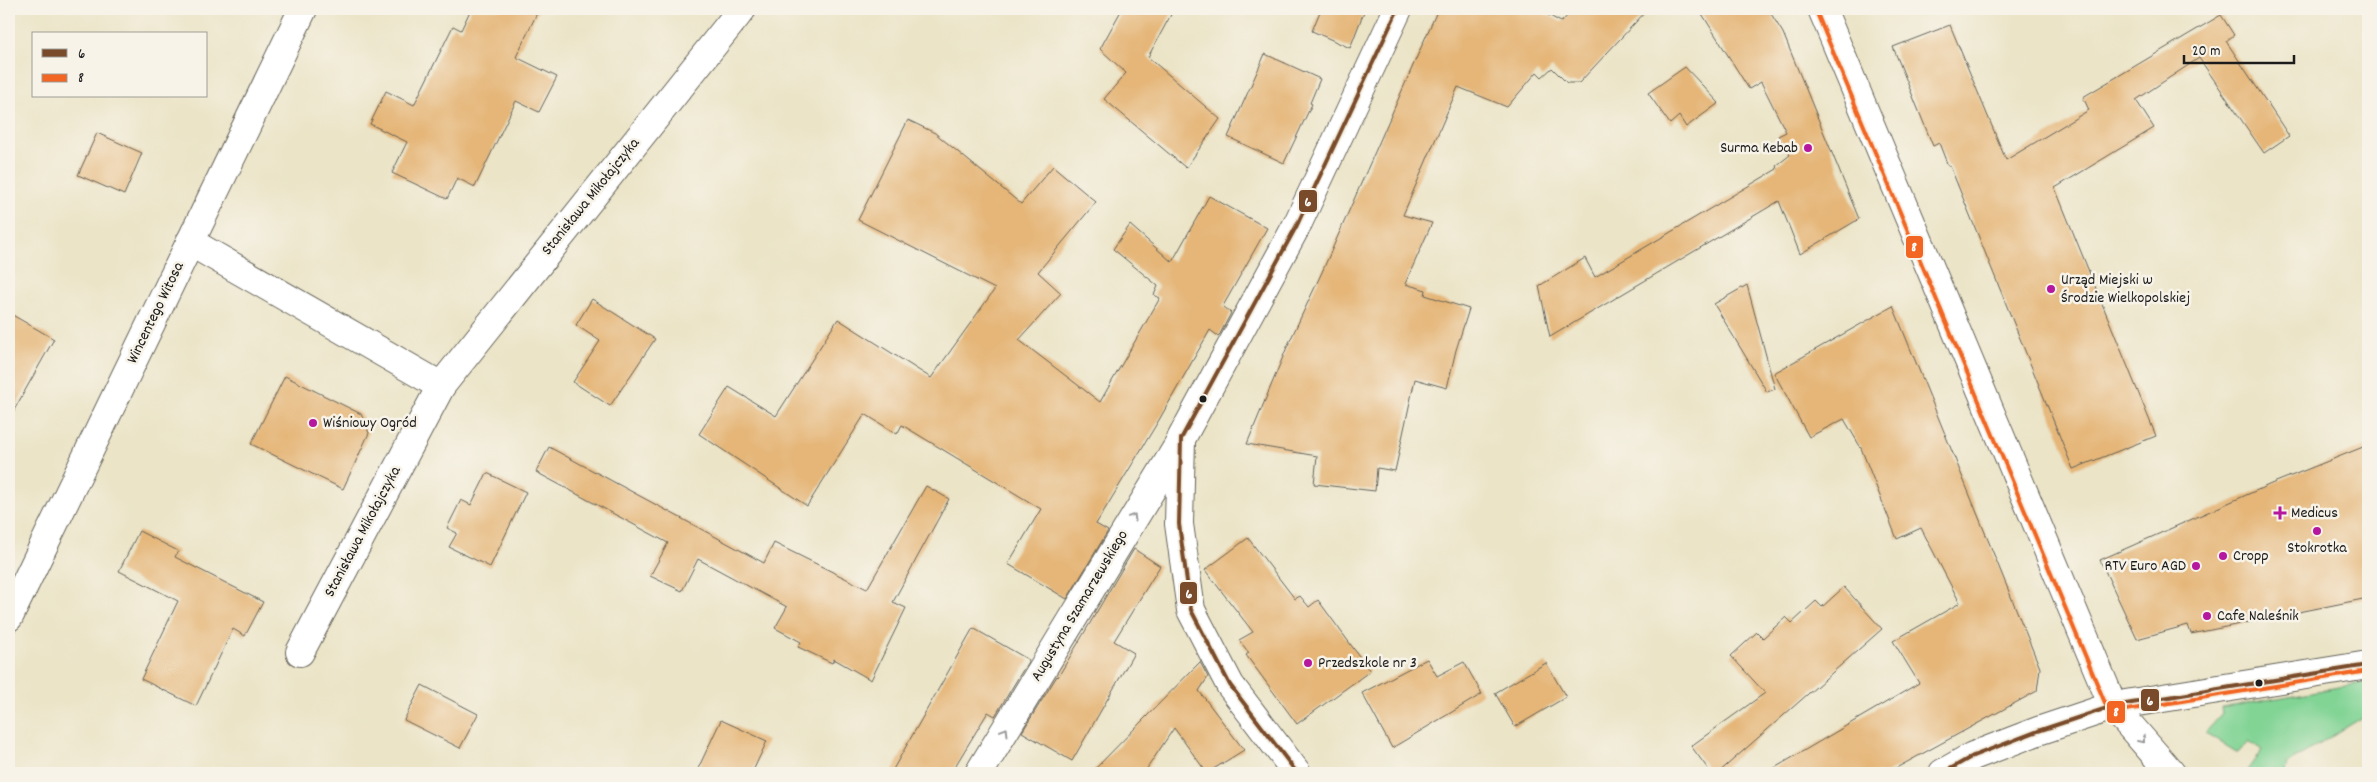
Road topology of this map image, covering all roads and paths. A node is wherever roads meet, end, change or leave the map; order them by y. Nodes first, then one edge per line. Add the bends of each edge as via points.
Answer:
1 (303, 9) edge
2 (742, 9) edge
3 (1398, 9) edge
4 (1822, 9) edge
5 (190, 242) junction
6 (441, 386) junction
7 (1181, 439) junction
8 (9, 617) edge
9 (300, 652) dead end
10 (2368, 665) edge
11 (2113, 706) junction
12 (980, 773) edge
13 (1297, 773) edge
14 (1943, 773) edge
15 (2171, 773) edge

1 - 5 street, Wincentego Witosa
2 - 6 street, Stanisława Mikołajczyka
3 - 7 street, Augustyna Szamarzewskiego via 1297,226
4 - 11 street
5 - 6 street
5 - 8 street, Wincentego Witosa
6 - 9 street, Stanisława Mikołajczyka
12 -> 7 street, Augustyna Szamarzewskiego
7 - 13 street via 1179,524 1190,610 1230,685
10 - 11 street
11 - 14 street via 1973,756
11 -> 15 street

